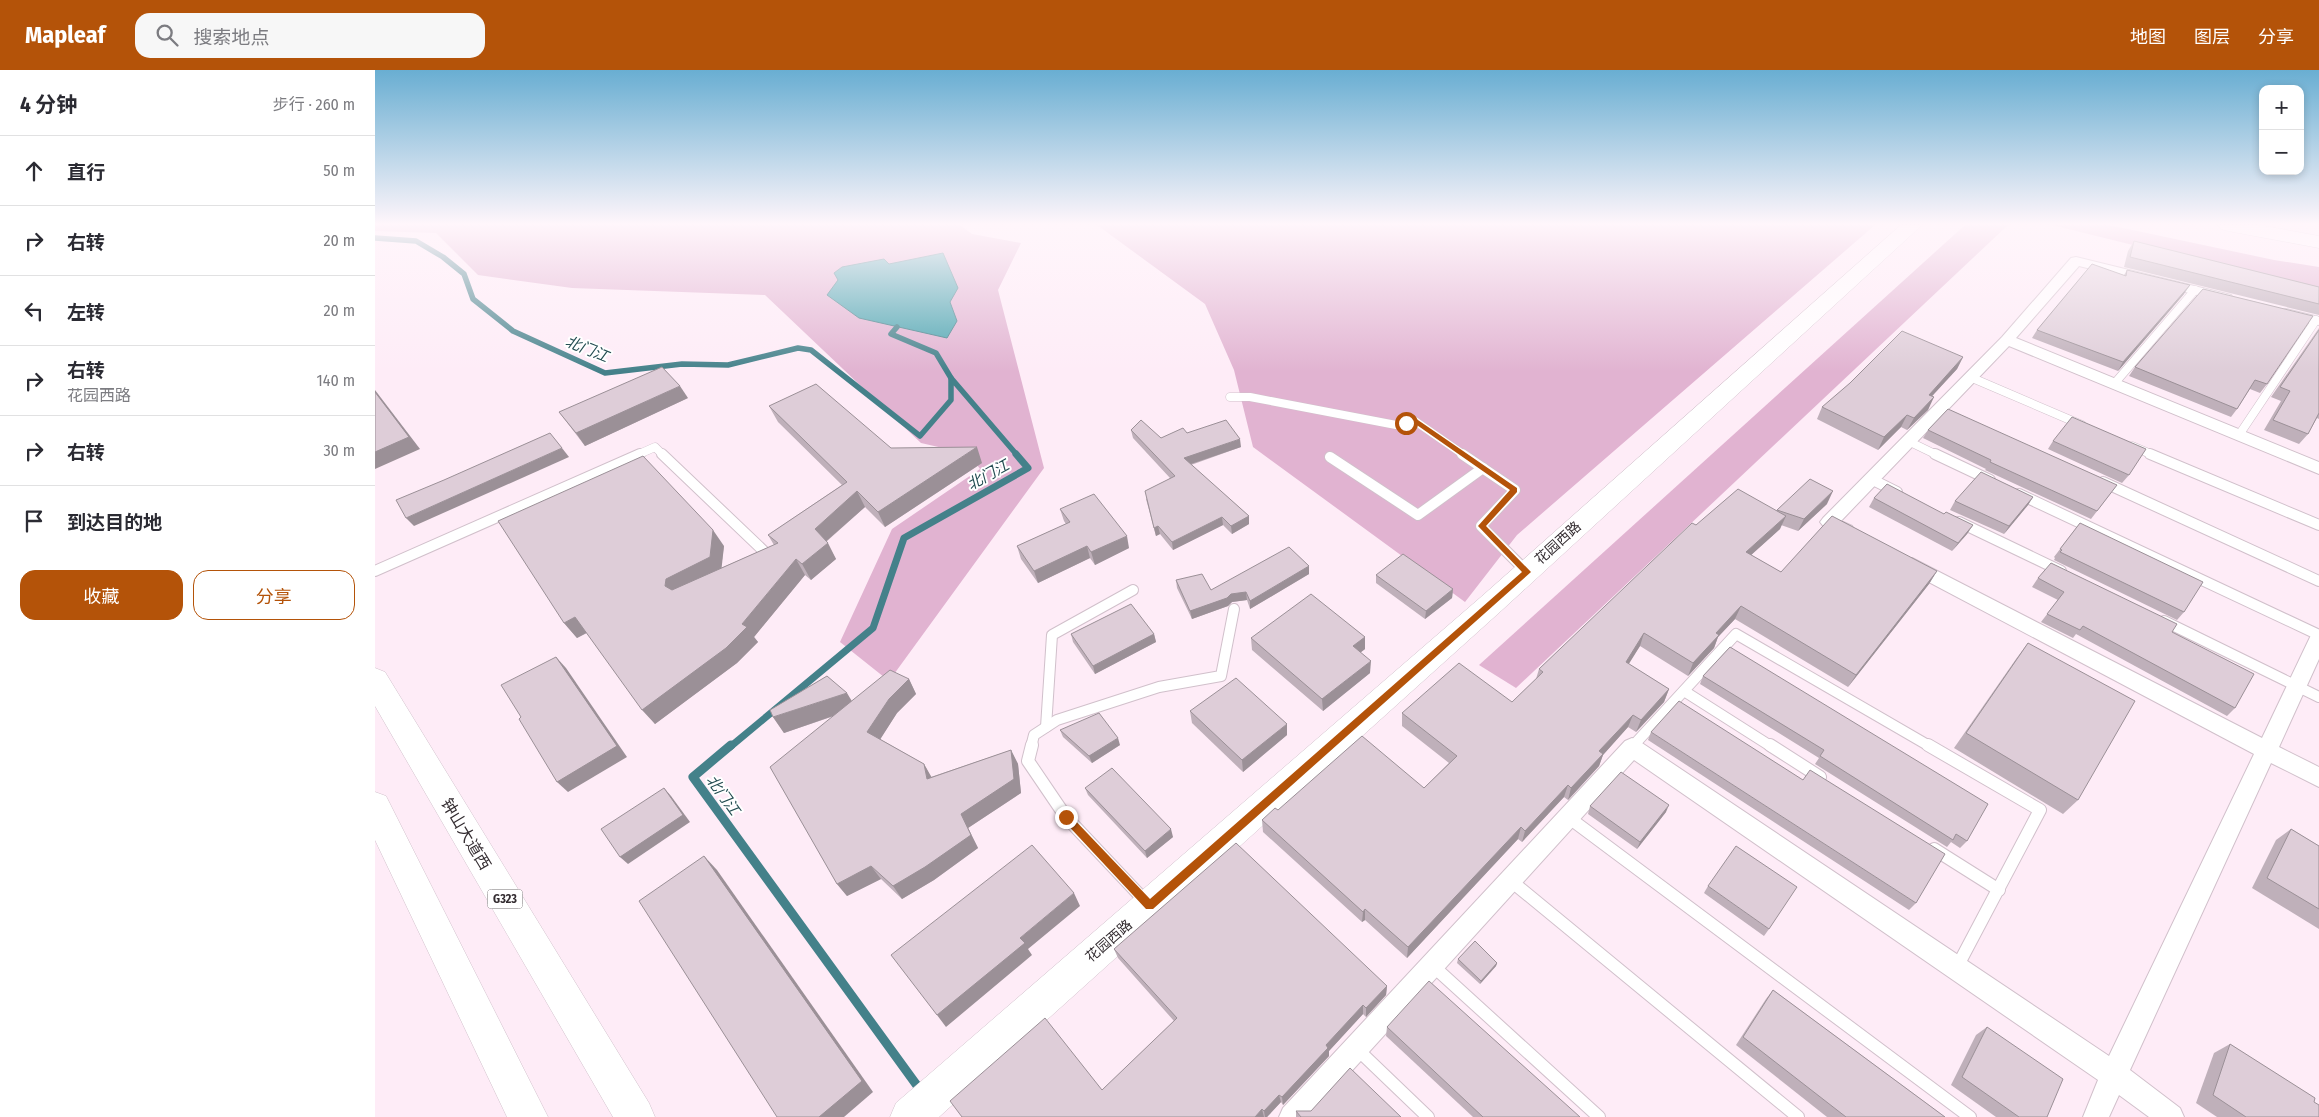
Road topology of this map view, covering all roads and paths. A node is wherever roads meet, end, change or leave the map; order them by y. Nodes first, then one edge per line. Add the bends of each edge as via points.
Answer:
1 (1858, 274) edge
2 (2065, 274) edge
3 (2129, 274) edge
4 (2195, 290) junction
5 (2241, 302) edge
6 (2269, 309) edge
7 (2317, 321) edge
8 (2007, 340) junction
9 (1970, 377) junction
10 (2114, 384) junction
11 (1229, 397) dead end
12 (2089, 428) edge
13 (2239, 435) junction
14 (1907, 442) junction
15 (2126, 443) edge
16 (1330, 457) dead end
17 (1483, 468) junction
18 (2319, 468) edge
19 (2095, 478) edge
20 (1871, 479) junction
21 (1906, 496) edge
22 (1951, 518) edge
23 (2319, 525) edge
24 (1864, 540) edge
25 (1899, 558) edge
26 (752, 565) edge
27 (375, 571) edge
28 (1527, 572) junction
29 (2075, 578) edge
30 (2319, 580) edge
31 (1133, 590) dead end
32 (1235, 609) dead end
33 (2154, 617) edge
34 (2319, 636) edge
35 (375, 680) edge
36 (2296, 685) junction
37 (1684, 691) junction
38 (2319, 697) edge
39 (1046, 727) junction
40 (1632, 747) junction
41 (2265, 750) junction
42 (2319, 778) edge
43 (1833, 785) edge
44 (375, 806) edge
45 (1568, 817) junction
46 (1924, 843) edge
47 (1510, 880) junction
48 (1999, 890) junction
49 (1149, 906) junction
50 (1432, 965) junction
51 (1956, 969) junction
52 (1356, 1047) junction
53 (2114, 1075) junction
54 (528, 1117) edge
55 (635, 1117) edge
56 (910, 1117) edge
57 (1292, 1117) edge
58 (1428, 1117) edge
59 (1599, 1117) edge
60 (1798, 1117) edge
61 (1970, 1117) edge
62 (2096, 1117) edge
63 (2171, 1117) edge

1 - 28 main road, 花园西路
2 - 8 street
3 - 4 street
4 - 5 street
4 - 10 lane
6 - 7 street
7 - 13 lane
8 - 9 street
8 - 10 street
9 - 12 lane
9 - 14 street via 1945,410
10 - 13 street
11 - 17 lane via 1250,397 1396,425 1415,421
13 - 18 street
14 - 20 street
14 - 34 lane
15 - 23 lane
16 - 17 lane via 1418,515
17 - 28 lane via 1515,490 1481,526
19 - 30 lane
20 - 21 lane
20 - 24 street via 1829,522
22 - 29 lane
25 - 41 street
26 - 27 lane via 769,556 655,447
28 - 49 main road, 花园西路
31 - 39 lane via 1052,635
32 - 39 lane via 1221,676 1159,688 1057,720
33 - 36 lane
34 - 36 street
35 - 55 main road, 钟山大道西 / G323
36 - 38 lane
36 - 41 street
37 - 40 lane
37 - 43 lane
37 - 48 lane via 1736,634 2040,810
39 - 49 lane via 1034,735 1028,761 1066,817
40 - 45 street
40 - 51 street
41 - 42 street
41 - 53 street
44 - 54 main road
45 - 47 street
45 - 61 lane
46 - 48 lane
47 - 50 street
47 - 60 lane
48 - 51 lane
49 - 56 main road, 花园西路
50 - 52 street
50 - 59 lane
51 - 53 street
52 - 57 street
52 - 58 lane
53 - 62 street
53 - 63 street

